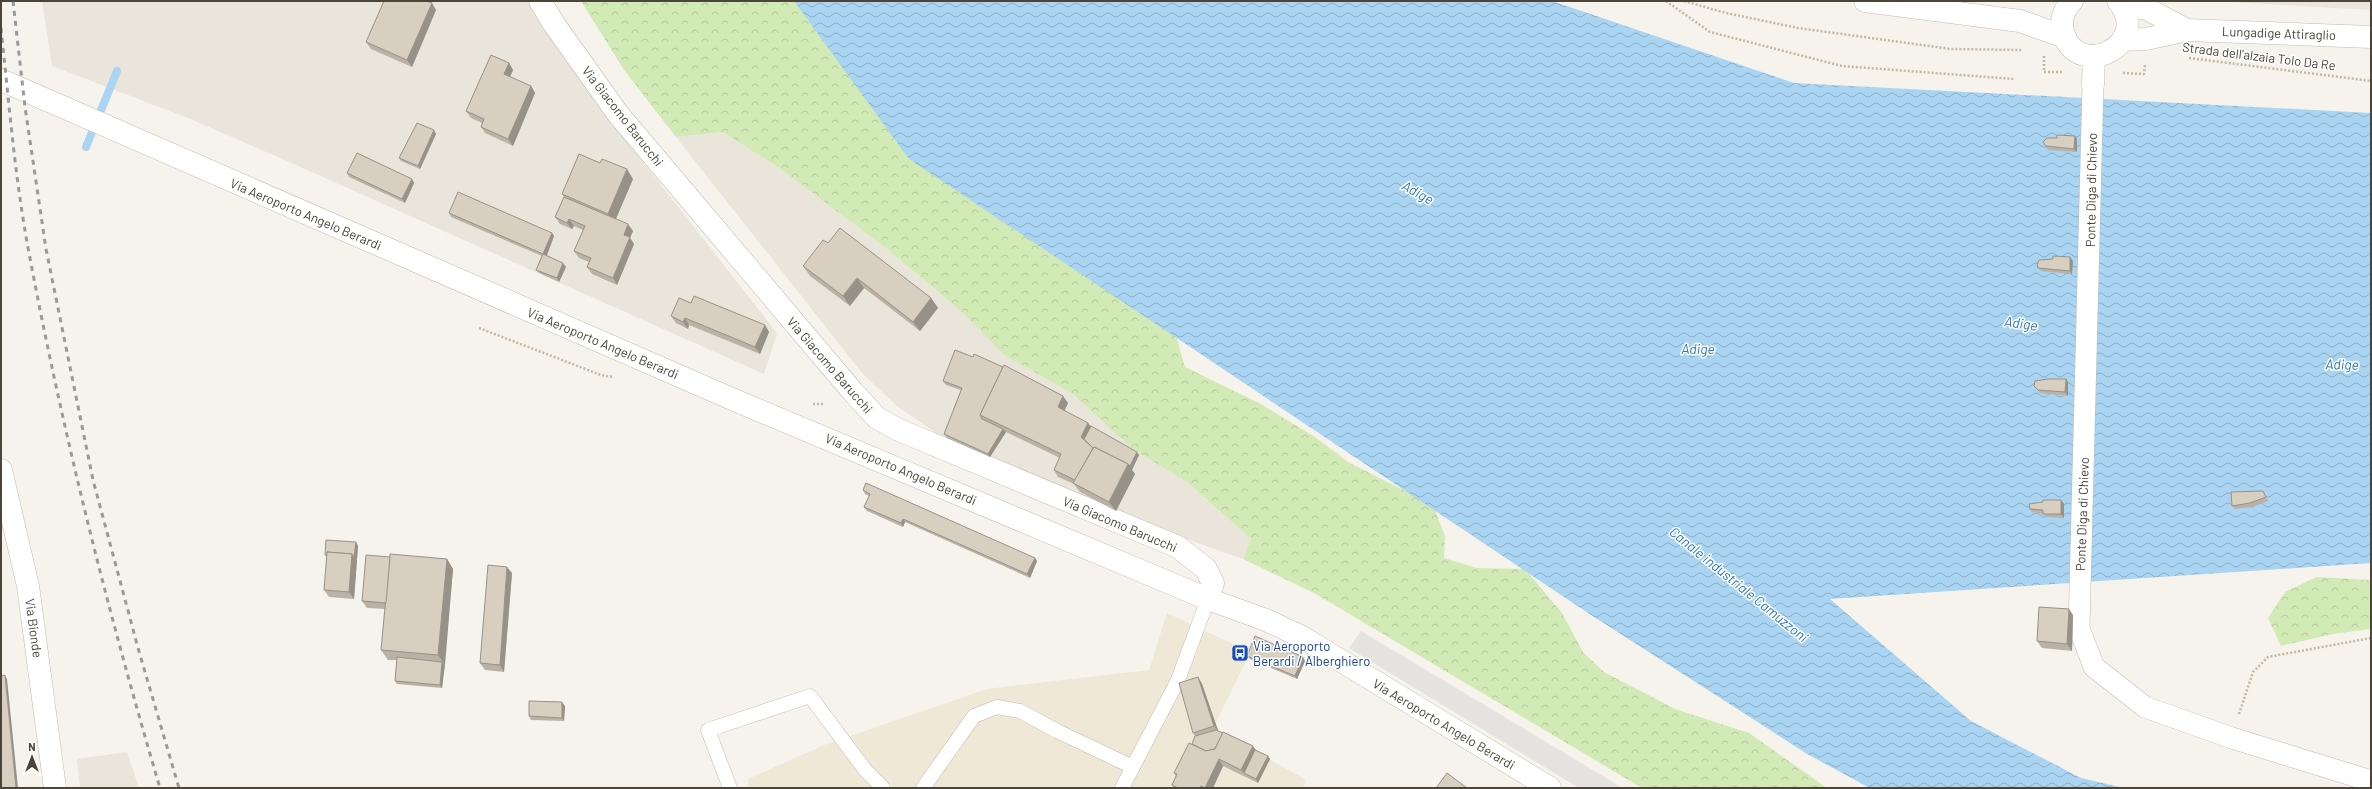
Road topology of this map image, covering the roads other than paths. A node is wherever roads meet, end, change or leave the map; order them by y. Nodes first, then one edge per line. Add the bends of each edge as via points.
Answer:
1 (540, 1) edge
2 (1865, 1) edge
3 (2120, 3) edge
4 (2069, 4) edge
5 (2020, 21) junction
6 (2187, 30) junction
7 (2065, 37) junction
8 (2371, 37) edge
9 (2123, 40) junction
10 (2094, 71) junction
11 (1, 80) edge
12 (1, 470) edge
13 (1208, 599) junction
14 (1133, 767) junction
15 (2371, 781) edge
16 (55, 788) edge
17 (730, 788) edge
18 (883, 788) edge
19 (924, 788) edge
20 (1122, 788) edge
21 (1550, 788) edge

1 - 13 street, Via Giacomo Barucchi via 618,114 852,392 877,418 899,430 1178,547 1206,569 1213,583
2 - 5 street
3 - 6 street, Lungadige Attiraglio via 2147,9
3 - 9 street, Lungadige Attiraglio via 2127,26
4 - 5 street
4 - 7 street via 2062,27
5 - 7 street
6 - 8 street, Lungadige Attiraglio
6 - 9 street, Lungadige Attiraglio via 2146,39
7 - 10 street
9 - 10 street
10 - 15 street, Ponte Diga di Chievo via 2084,514 2079,586 2079,628 2094,667 2145,708
11 - 13 street, Via Aeroporto Angelo Berardi via 732,399
12 - 16 street, Via Bionde via 28,586
13 - 14 lane via 1178,680
13 - 21 street, Via Aeroporto Angelo Berardi via 1266,620 1302,637
14 - 19 lane via 1020,711 997,707 974,716
14 - 20 lane
17 - 18 lane via 708,730 810,696 866,771

